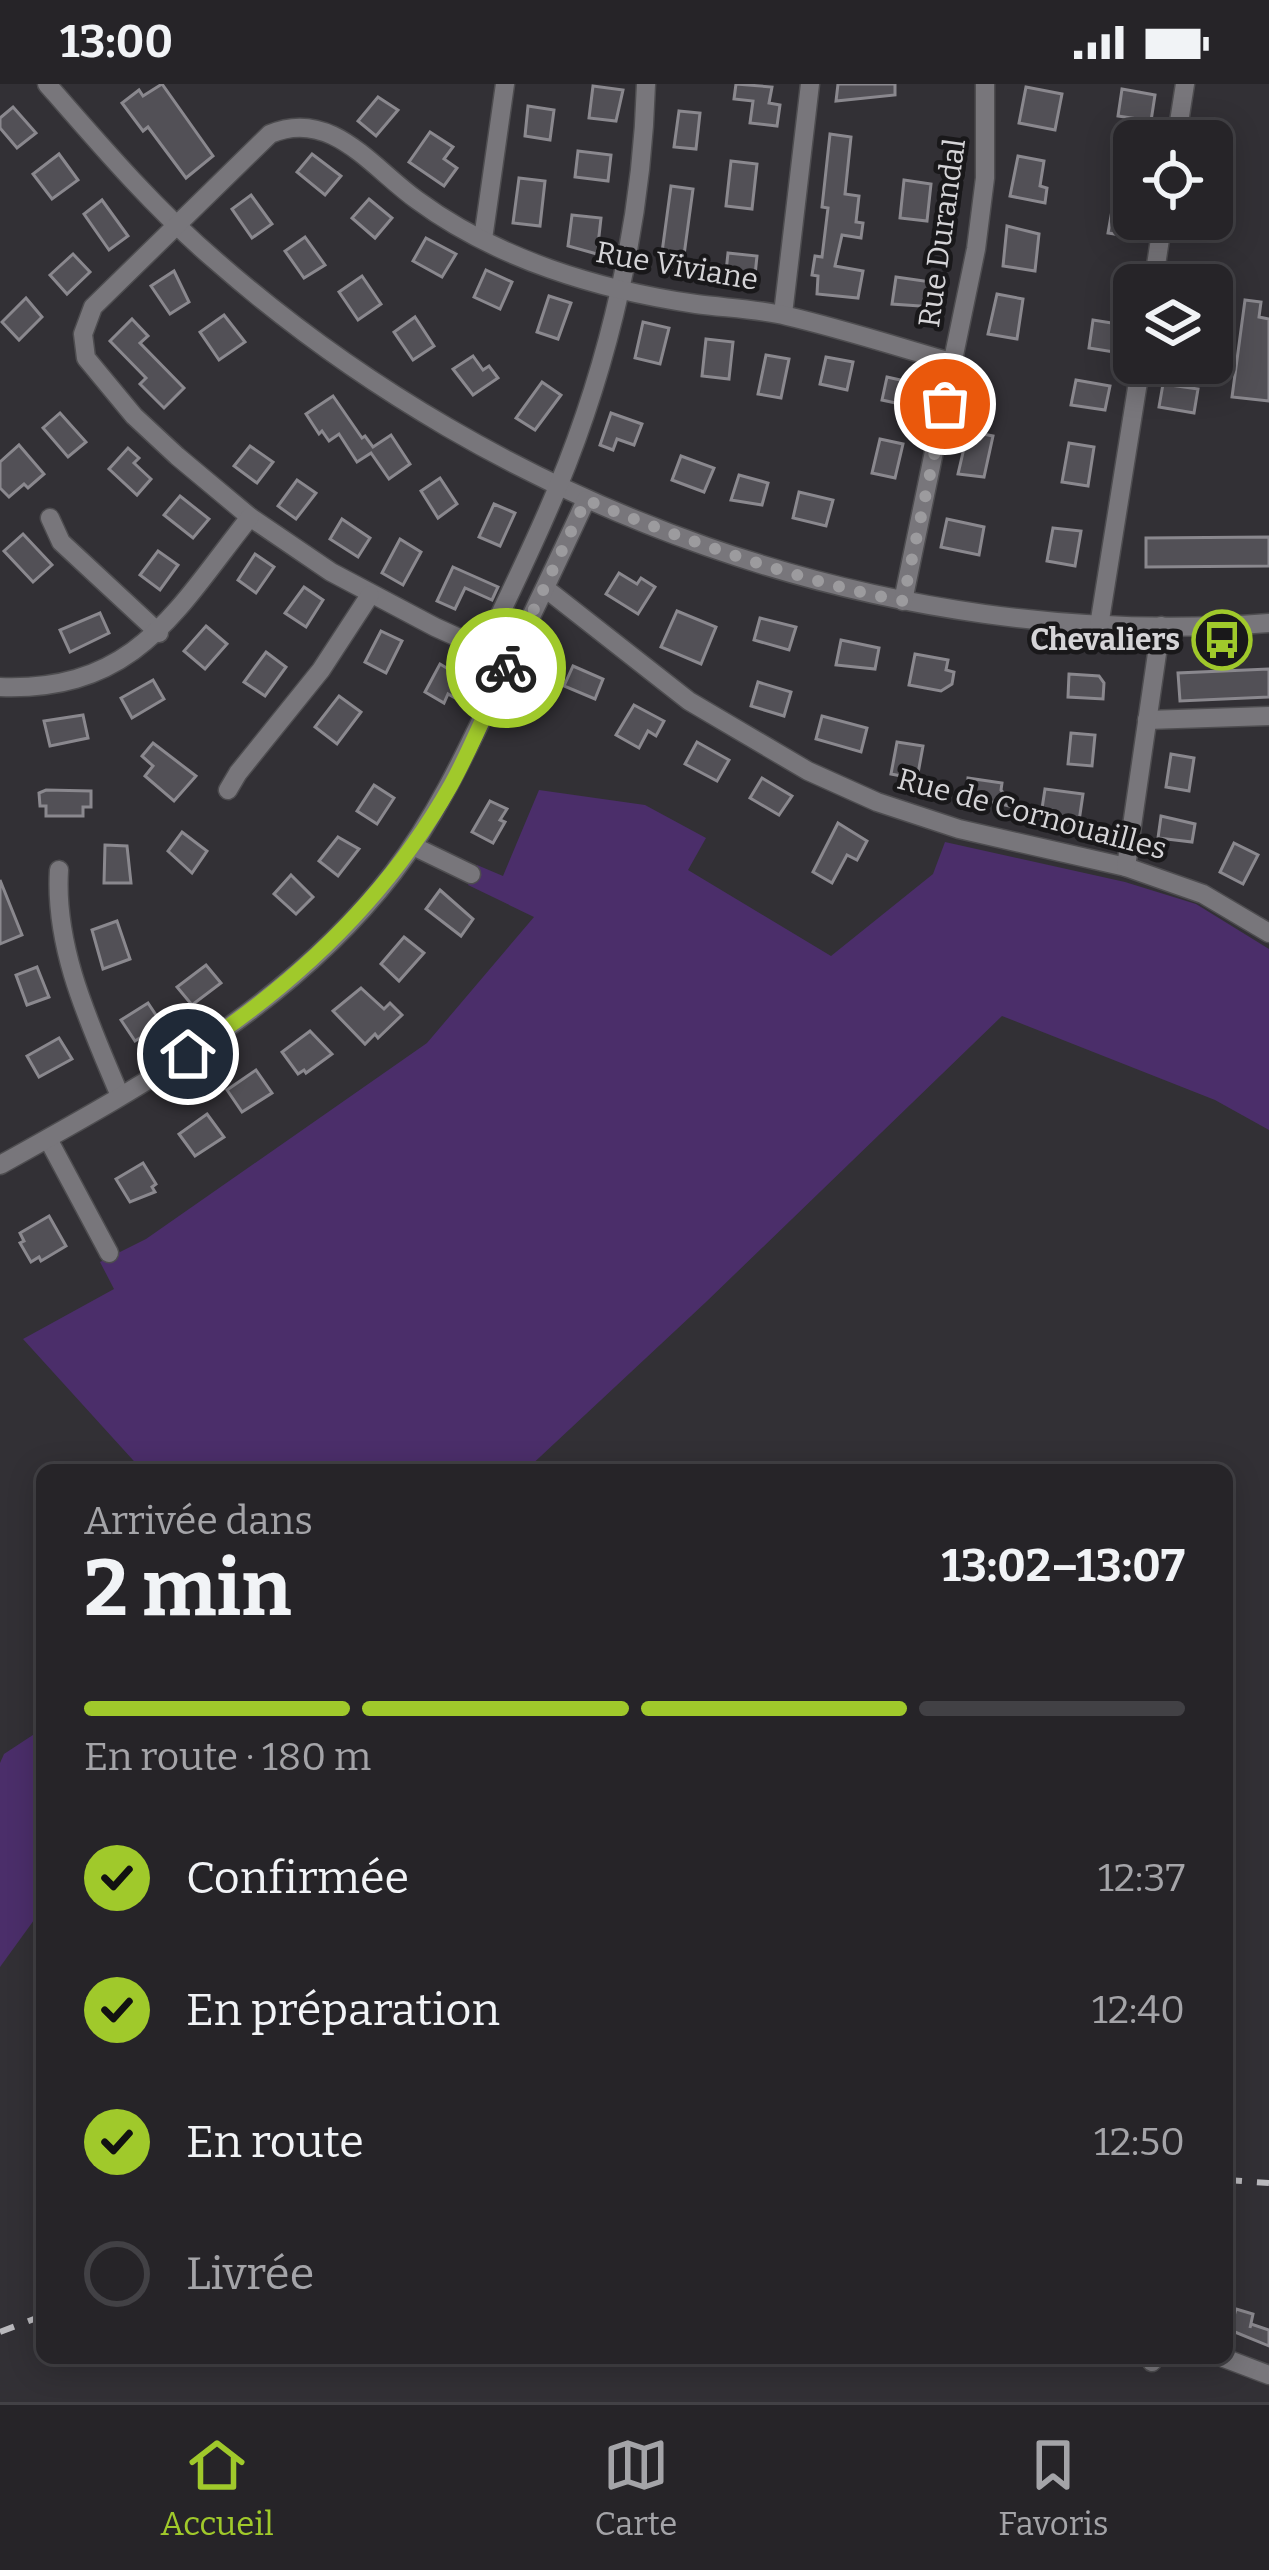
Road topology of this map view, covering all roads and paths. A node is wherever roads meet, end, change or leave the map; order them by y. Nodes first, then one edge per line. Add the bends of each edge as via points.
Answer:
1 (47, 84) edge
2 (505, 84) edge
3 (646, 84) edge
4 (810, 84) edge
5 (985, 84) edge
6 (1185, 84) edge
7 (1179, 120) edge
8 (178, 226) junction
9 (483, 239) junction
10 (620, 290) junction
11 (783, 314) junction
12 (954, 363) junction
13 (1138, 384) edge
14 (558, 488) junction
15 (586, 500) junction
16 (250, 517) junction
17 (50, 518) dead end
18 (544, 588) junction
19 (370, 595) junction
20 (903, 601) junction
21 (1269, 623) edge
22 (1099, 626) junction
23 (1161, 626) junction
24 (159, 633) junction
25 (484, 649) junction
26 (510, 661) junction
27 (0, 687) edge
28 (1269, 716) edge
29 (1147, 720) junction
30 (228, 790) dead end
31 (412, 846) junction
32 (1126, 867) junction
33 (58, 870) dead end
34 (471, 874) dead end
35 (1269, 933) edge
36 (120, 1096) junction
37 (48, 1139) junction
38 (0, 1165) edge
39 (110, 1253) dead end
40 (1233, 2361) edge
41 (1269, 2375) edge

1 - 8 street
2 - 9 street
3 - 10 street
4 - 11 street
5 - 12 street, Rue Durandal via 982,213
6 - 7 street
8 - 9 street, Rue Viviane via 269,134 307,126 339,138 418,202
8 - 14 street via 330,352
8 - 16 street, Rue Viviane via 93,307 83,347 134,416
9 - 10 street, Rue Viviane
10 - 11 street, Rue Viviane
10 - 14 street
11 - 12 street, Rue Viviane
12 - 20 street, Rue Durandal
13 - 22 street
14 - 15 street
14 - 25 street
15 - 18 street
15 - 20 street
16 - 19 street
16 - 24 street
17 - 24 street via 61,542
18 - 26 street
18 - 32 street, Rue de Cornouailles via 689,700 808,771 959,829
19 - 25 street
19 - 30 street
20 - 22 street
21 - 23 street
22 - 23 street
23 - 29 street
24 - 27 street via 80,678
25 - 26 street
26 - 31 street
28 - 29 street
29 - 32 street
31 - 34 street
31 - 36 street via 300,972
32 - 35 street, Rue de Cornouailles via 1203,895
33 - 36 street via 61,940
36 - 37 street
37 - 38 street
37 - 39 street
40 - 41 street

